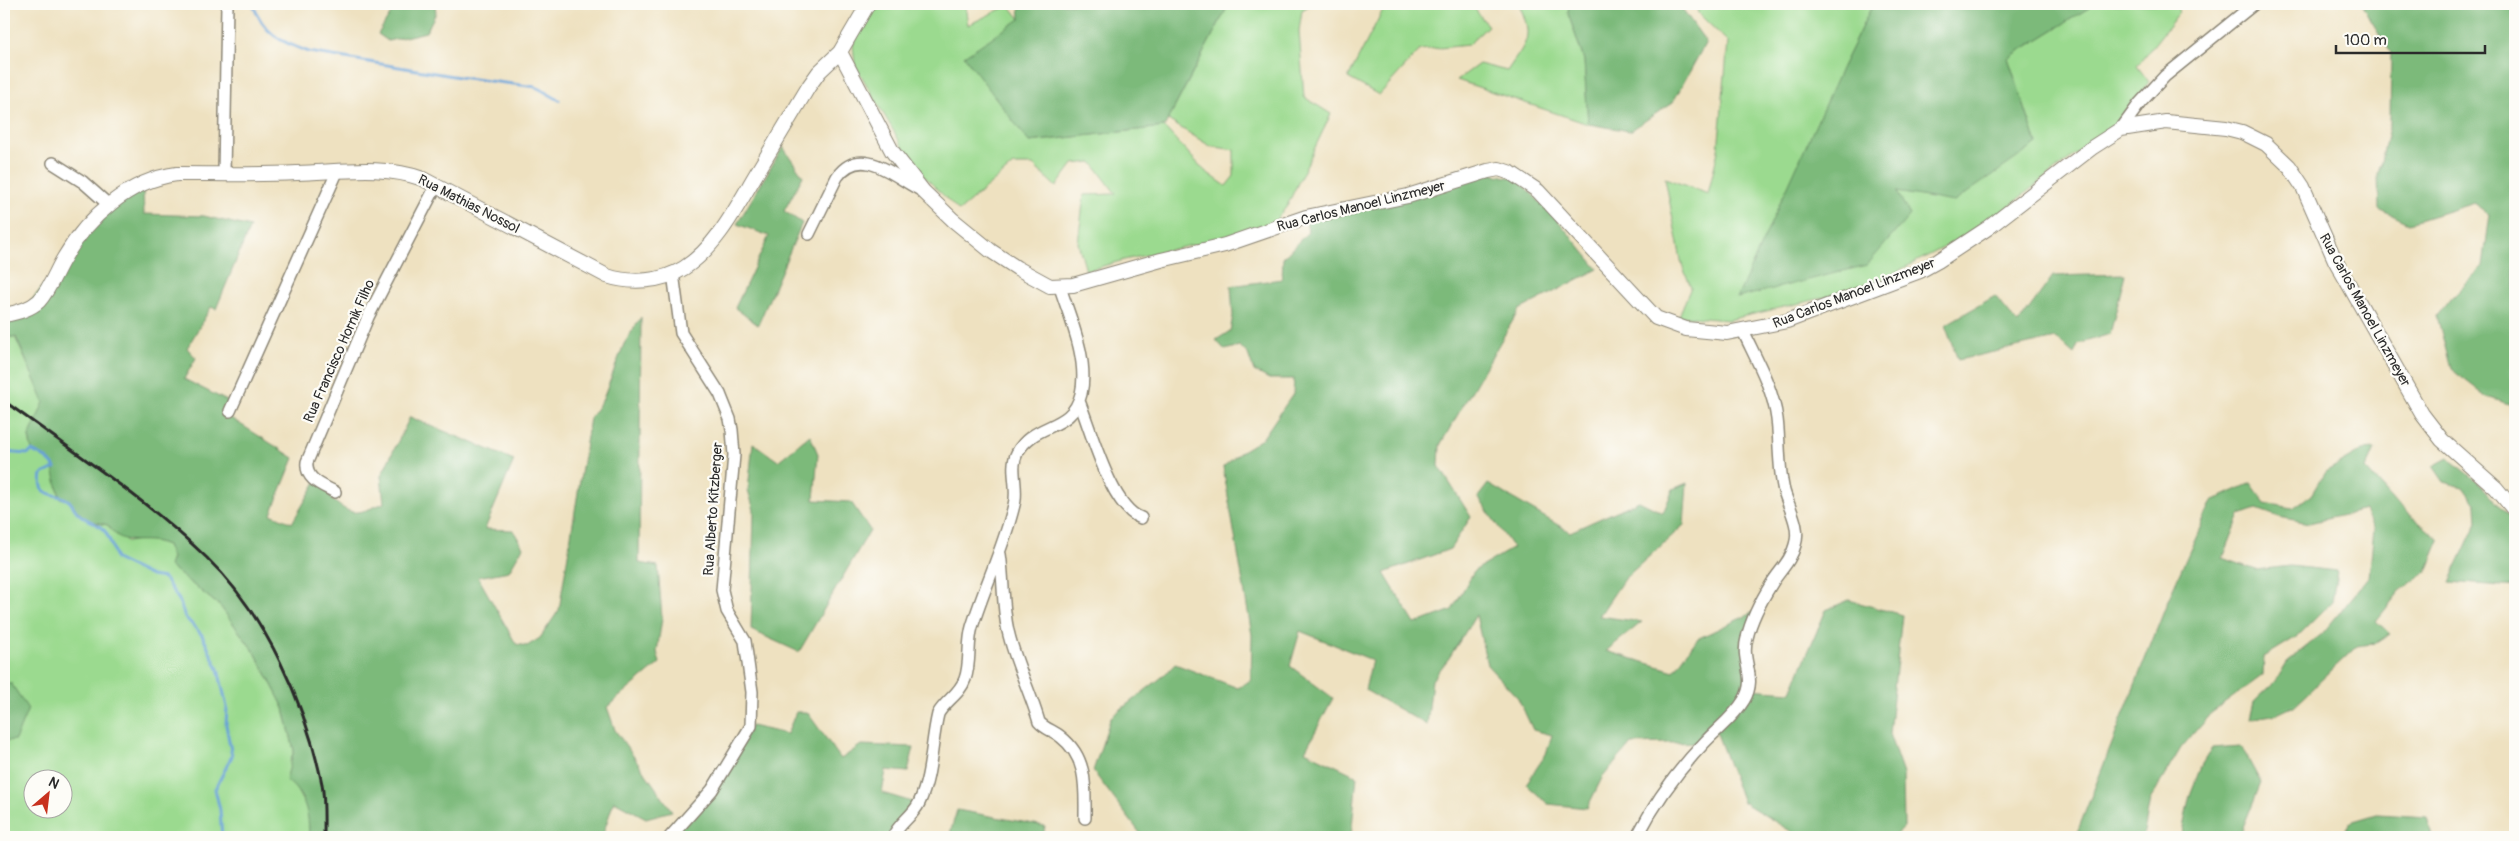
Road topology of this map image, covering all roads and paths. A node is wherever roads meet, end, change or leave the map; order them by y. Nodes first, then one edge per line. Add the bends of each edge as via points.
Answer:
1 (227, 4) edge
2 (868, 4) edge
3 (2254, 4) edge
4 (840, 52) junction
5 (2121, 129) junction
6 (52, 163) dead end
7 (338, 170) junction
8 (224, 173) junction
9 (436, 186) junction
10 (923, 192) junction
11 (109, 205) junction
12 (809, 234) dead end
13 (673, 273) junction
14 (1060, 287) junction
15 (4, 315) edge
16 (1743, 331) junction
17 (1079, 401) junction
18 (230, 411) dead end
19 (335, 492) dead end
20 (2515, 511) edge
21 (1141, 518) dead end
22 (1000, 554) junction
23 (1085, 818) dead end
24 (670, 837) edge
25 (893, 837) edge
26 (1637, 837) edge

1 - 8 street
2 - 4 street, Rua Mathias Nossol
3 - 5 street via 2165,76
4 - 10 street via 892,151
4 - 13 street, Rua Mathias Nossol via 809,86 714,240 685,268
5 - 16 street, Rua Carlos Manoel Linzmeyer via 1988,228 1920,271 1786,321
5 - 20 street, Rua Carlos Manoel Linzmeyer via 2166,122 2226,128 2256,138 2281,156 2300,181 2335,260 2422,414 2442,440 2496,488
6 - 11 street via 83,182
7 - 8 street, Rua Mathias Nossol
7 - 9 street, Rua Mathias Nossol via 402,173
7 - 18 street
8 - 11 street, Rua Mathias Nossol via 158,176
9 - 13 street, Rua Mathias Nossol via 607,276 618,280 641,280
9 - 19 street, Rua Francisco Hornik Filho via 368,317 307,462 309,476
10 - 12 street via 873,163 849,165 837,177
10 - 14 street via 991,251 1039,281
11 - 15 street, Rua Mathias Nossol via 91,219 71,246 39,300 29,308
13 - 24 street, Rua Alberto Kitzberger via 681,334 720,394 730,419 734,455 722,590 726,611 744,641 752,692 751,726 712,790
14 - 16 street, Rua Carlos Manoel Linzmeyer via 1225,245 1306,217 1408,196 1499,169 1519,177 1538,191 1656,318 1686,329 1727,333
14 - 17 street via 1080,353 1082,379
16 - 26 street via 1770,388 1777,419 1782,482 1797,537 1790,559 1772,582 1747,638 1744,655 1751,681 1744,699 1737,711 1681,770 1653,808
17 - 21 street via 1110,483 1128,511
17 - 22 street via 1070,416 1032,436 1016,456 1013,463 1016,496
22 - 23 street via 1008,633 1039,722 1074,749 1085,774
22 - 25 street via 970,635 965,680 938,714 924,792 913,814

